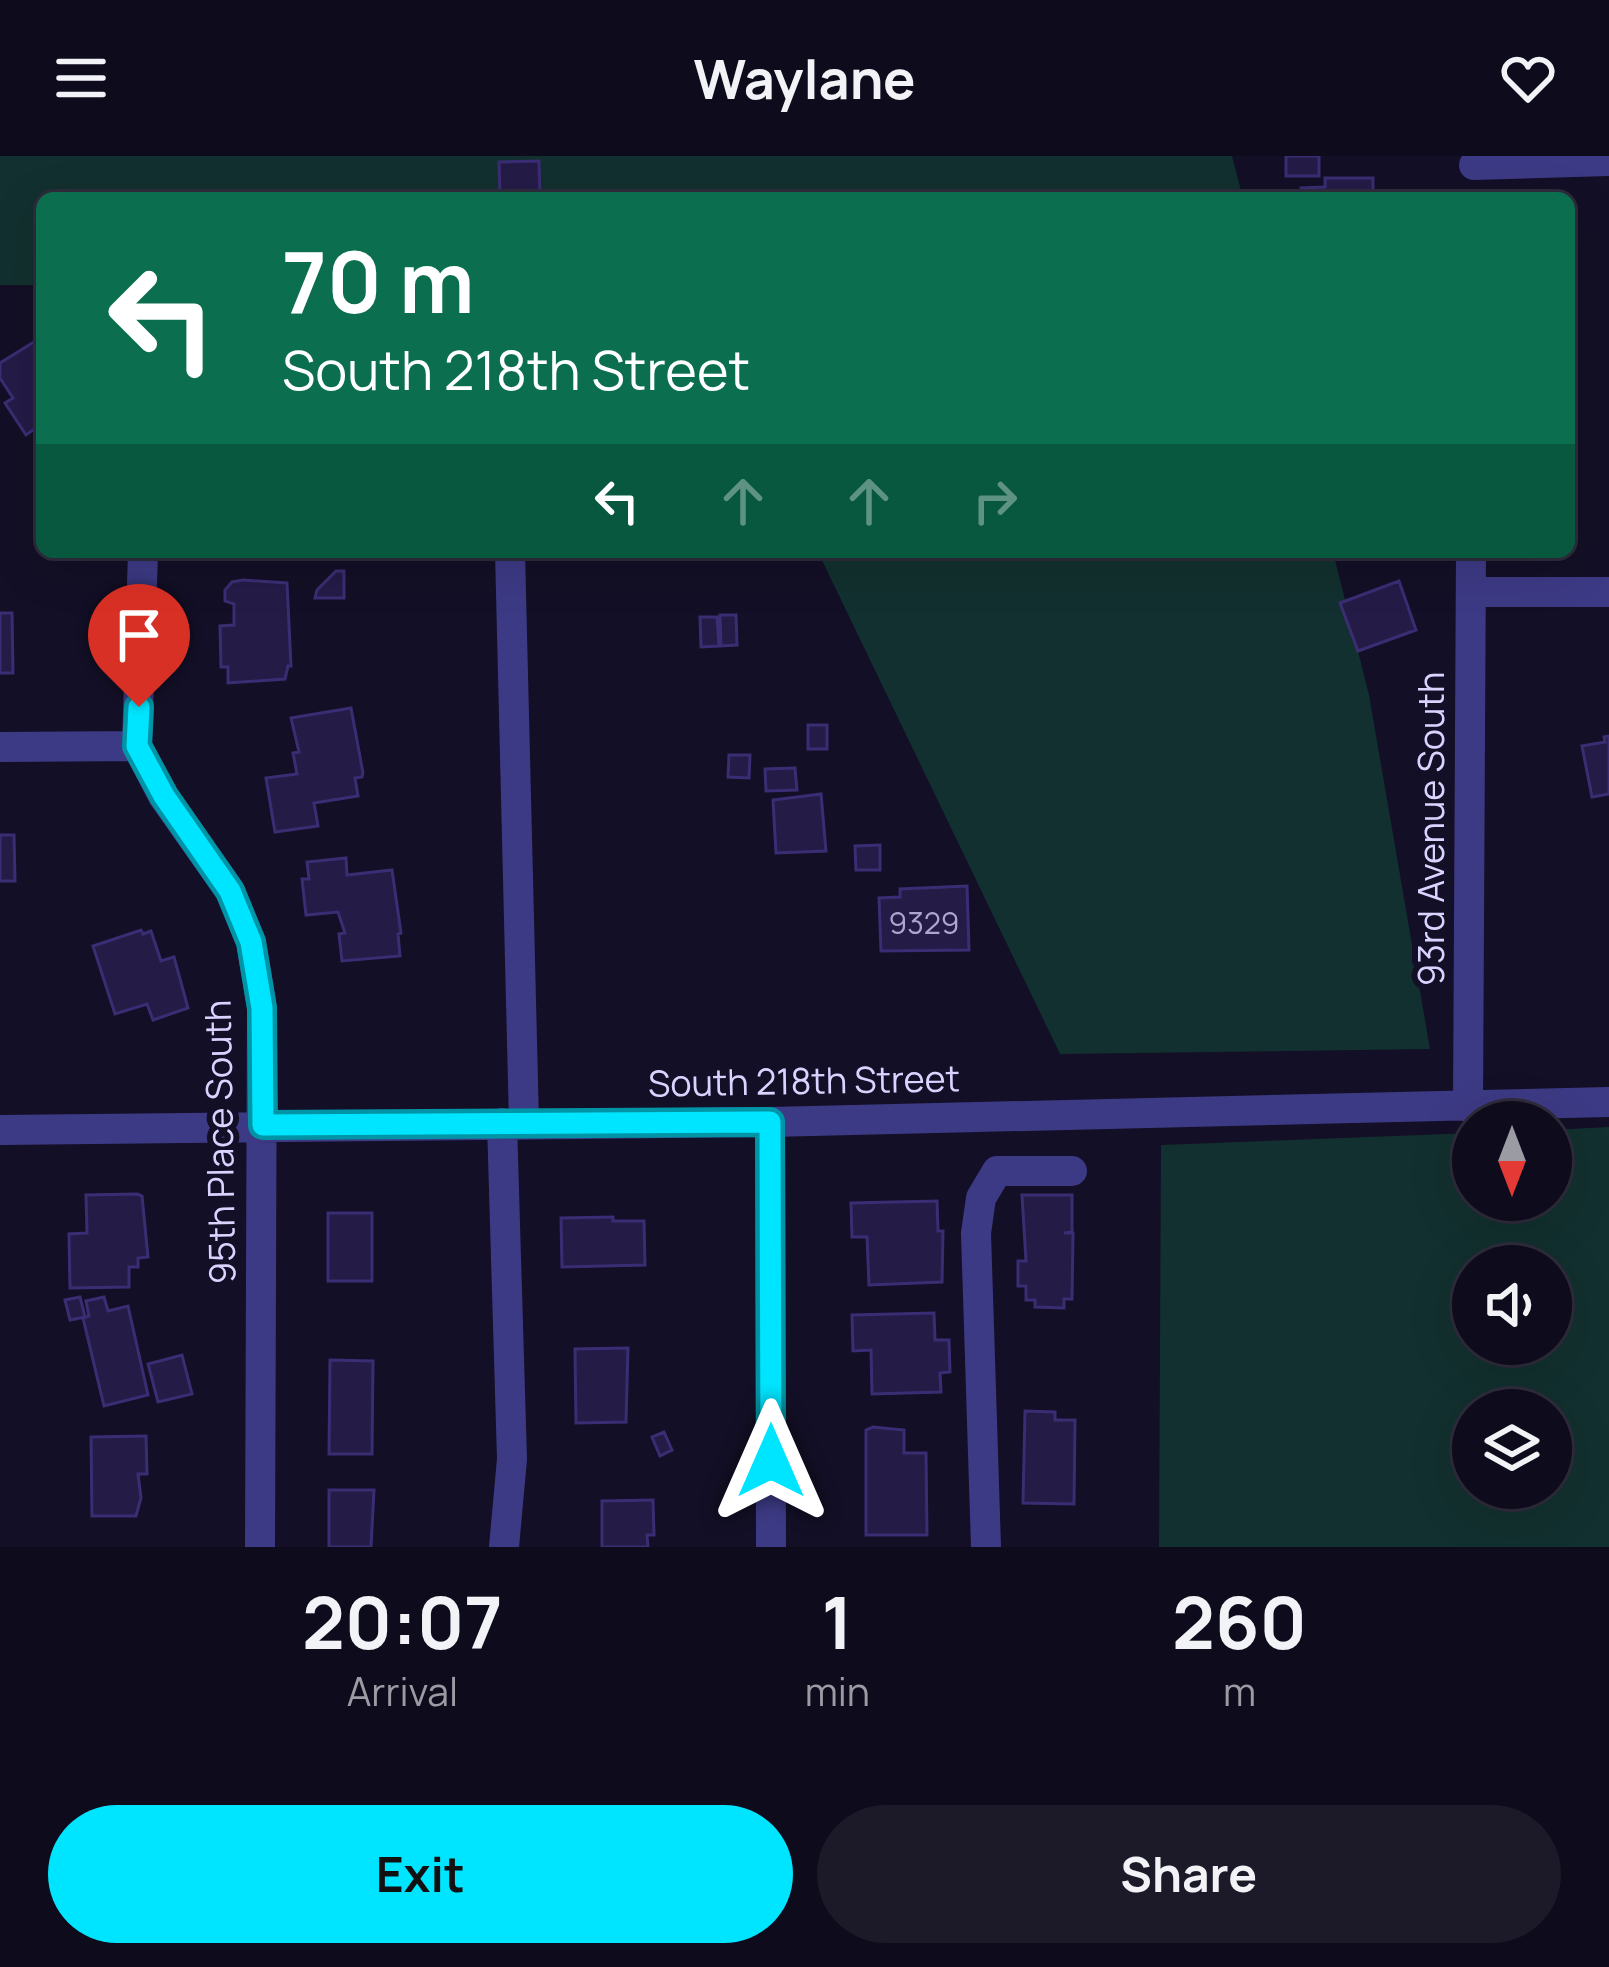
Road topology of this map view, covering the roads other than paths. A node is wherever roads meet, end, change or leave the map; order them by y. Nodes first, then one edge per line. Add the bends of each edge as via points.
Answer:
1 (1474, 161) edge
2 (1609, 161) edge
3 (1474, 192) edge
4 (143, 558) edge
5 (511, 558) edge
6 (1471, 558) edge
7 (1471, 592) junction
8 (1609, 592) edge
9 (137, 746) junction
10 (0, 747) edge
11 (1468, 1101) edge
12 (1609, 1102) edge
13 (1572, 1103) edge
14 (1452, 1107) edge
15 (770, 1122) junction
16 (513, 1124) junction
17 (263, 1125) junction
18 (0, 1130) edge
19 (1072, 1171) dead end
20 (260, 1547) edge
21 (504, 1547) edge
22 (772, 1547) edge
23 (986, 1547) edge

1 - 2 street
1 - 3 street
4 - 9 street
5 - 16 street
6 - 7 street, 93rd Avenue South
7 - 8 street
7 - 11 street, 93rd Avenue South
9 - 10 street
9 - 17 street, 95th Place South via 230,891 251,942 262,1008
12 - 13 street, South 218th Street
14 - 15 street, South 218th Street
15 - 16 street, South 218th Street
15 - 22 street
16 - 17 street, South 218th Street
16 - 21 street via 512,1459
17 - 18 street, South 218th Street
17 - 20 street, 95th Place South
19 - 23 street via 997,1172 981,1198

